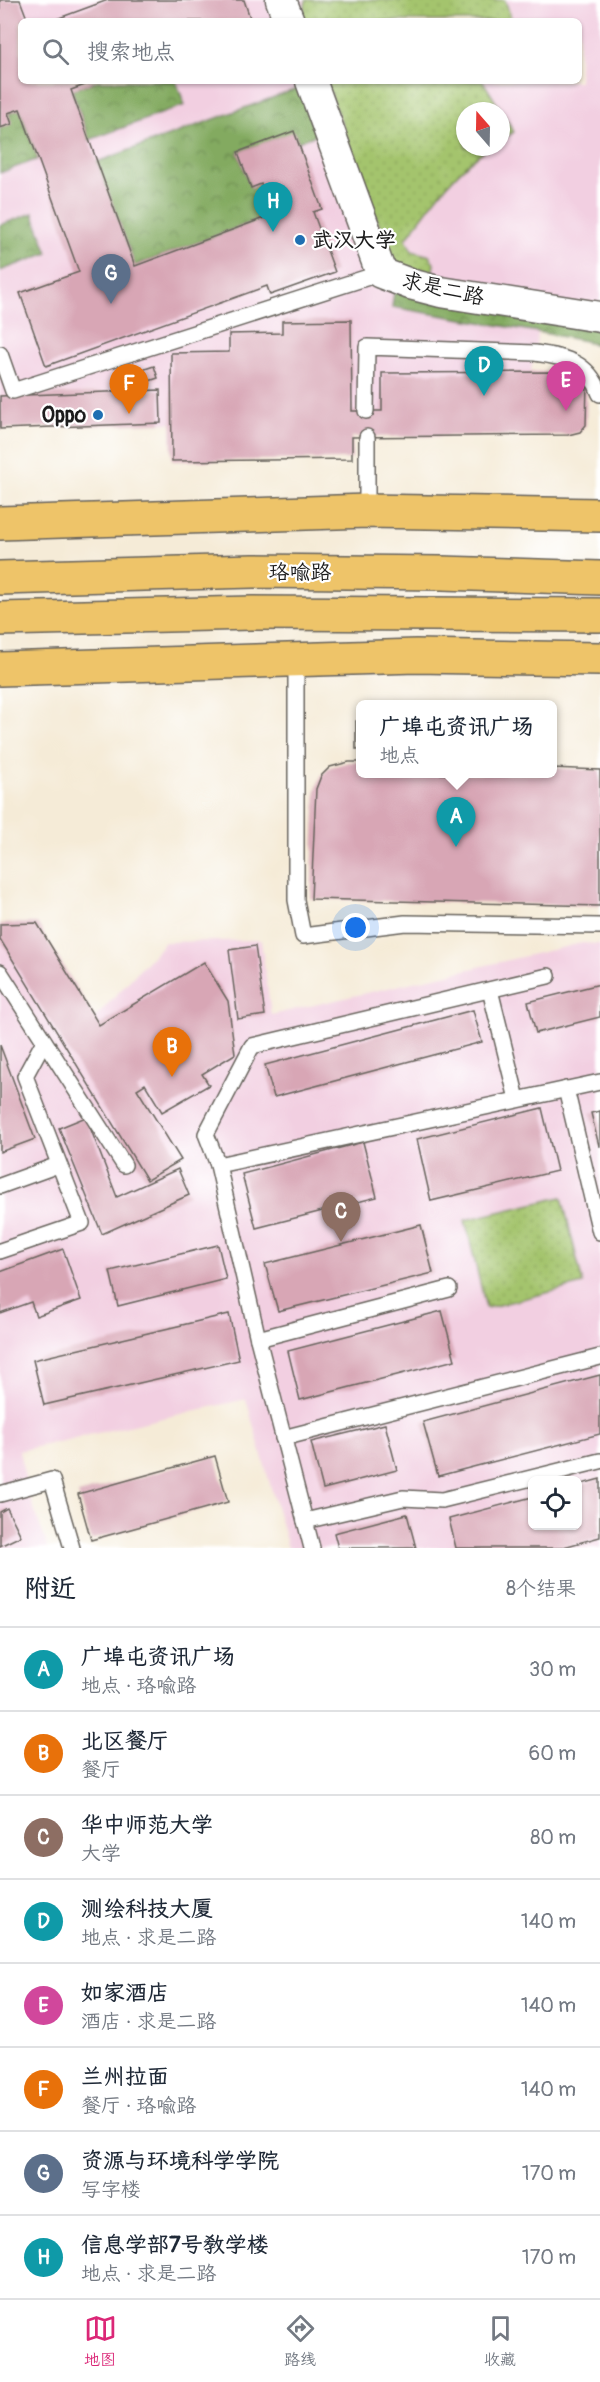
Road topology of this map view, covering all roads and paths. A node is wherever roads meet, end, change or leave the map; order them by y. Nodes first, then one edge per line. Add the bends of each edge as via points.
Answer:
1 (281, 0) edge
2 (288, 18) edge
3 (312, 84) edge
4 (381, 273) junction
5 (600, 316) edge
6 (0, 354) edge
7 (600, 394) edge
8 (366, 411) dead end
9 (367, 437) dead end
10 (366, 511) junction
11 (600, 515) edge
12 (0, 523) edge
13 (0, 578) edge
14 (600, 578) edge
15 (600, 615) edge
16 (0, 619) edge
17 (296, 658) junction
18 (600, 659) edge
19 (0, 669) edge
20 (600, 926) edge
21 (0, 972) edge
22 (548, 976) dead end
23 (490, 990) junction
24 (44, 1041) junction
25 (600, 1082) edge
26 (566, 1089) junction
27 (517, 1099) junction
28 (58, 1165) junction
29 (124, 1165) dead end
30 (218, 1165) junction
31 (0, 1186) edge
32 (596, 1196) edge
33 (600, 1233) edge
34 (0, 1251) edge
35 (449, 1289) dead end
36 (258, 1339) junction
37 (600, 1357) edge
38 (283, 1438) junction
39 (600, 1461) edge
40 (0, 1494) edge
41 (305, 1521) junction
42 (72, 1548) edge
43 (312, 1548) edge

1 - 2 street
3 - 4 street, 求是二路
4 - 5 street, 求是二路 via 441,292
4 - 6 lane via 13,391
7 - 8 lane via 583,367 561,356 367,347
9 - 10 lane
10 - 11 main road
10 - 12 main road
13 - 14 main road, 珞喻路 via 253,572
15 - 16 main road, 珞喻路 via 252,612
17 - 18 main road
17 - 19 main road
17 - 20 lane via 296,900 303,936 405,923
21 - 24 lane
22 - 23 lane
23 - 27 lane
23 - 30 lane via 252,1046 206,1134
24 - 28 lane via 25,1076
24 - 29 lane
25 - 26 lane
26 - 27 lane
26 - 32 lane
27 - 30 lane
28 - 31 lane
28 - 34 lane via 82,1223
30 - 36 lane
32 - 33 lane
35 - 36 lane
36 - 38 lane
37 - 38 lane
38 - 41 lane
39 - 41 lane via 442,1500 403,1498
40 - 42 lane via 52,1480
41 - 43 lane

